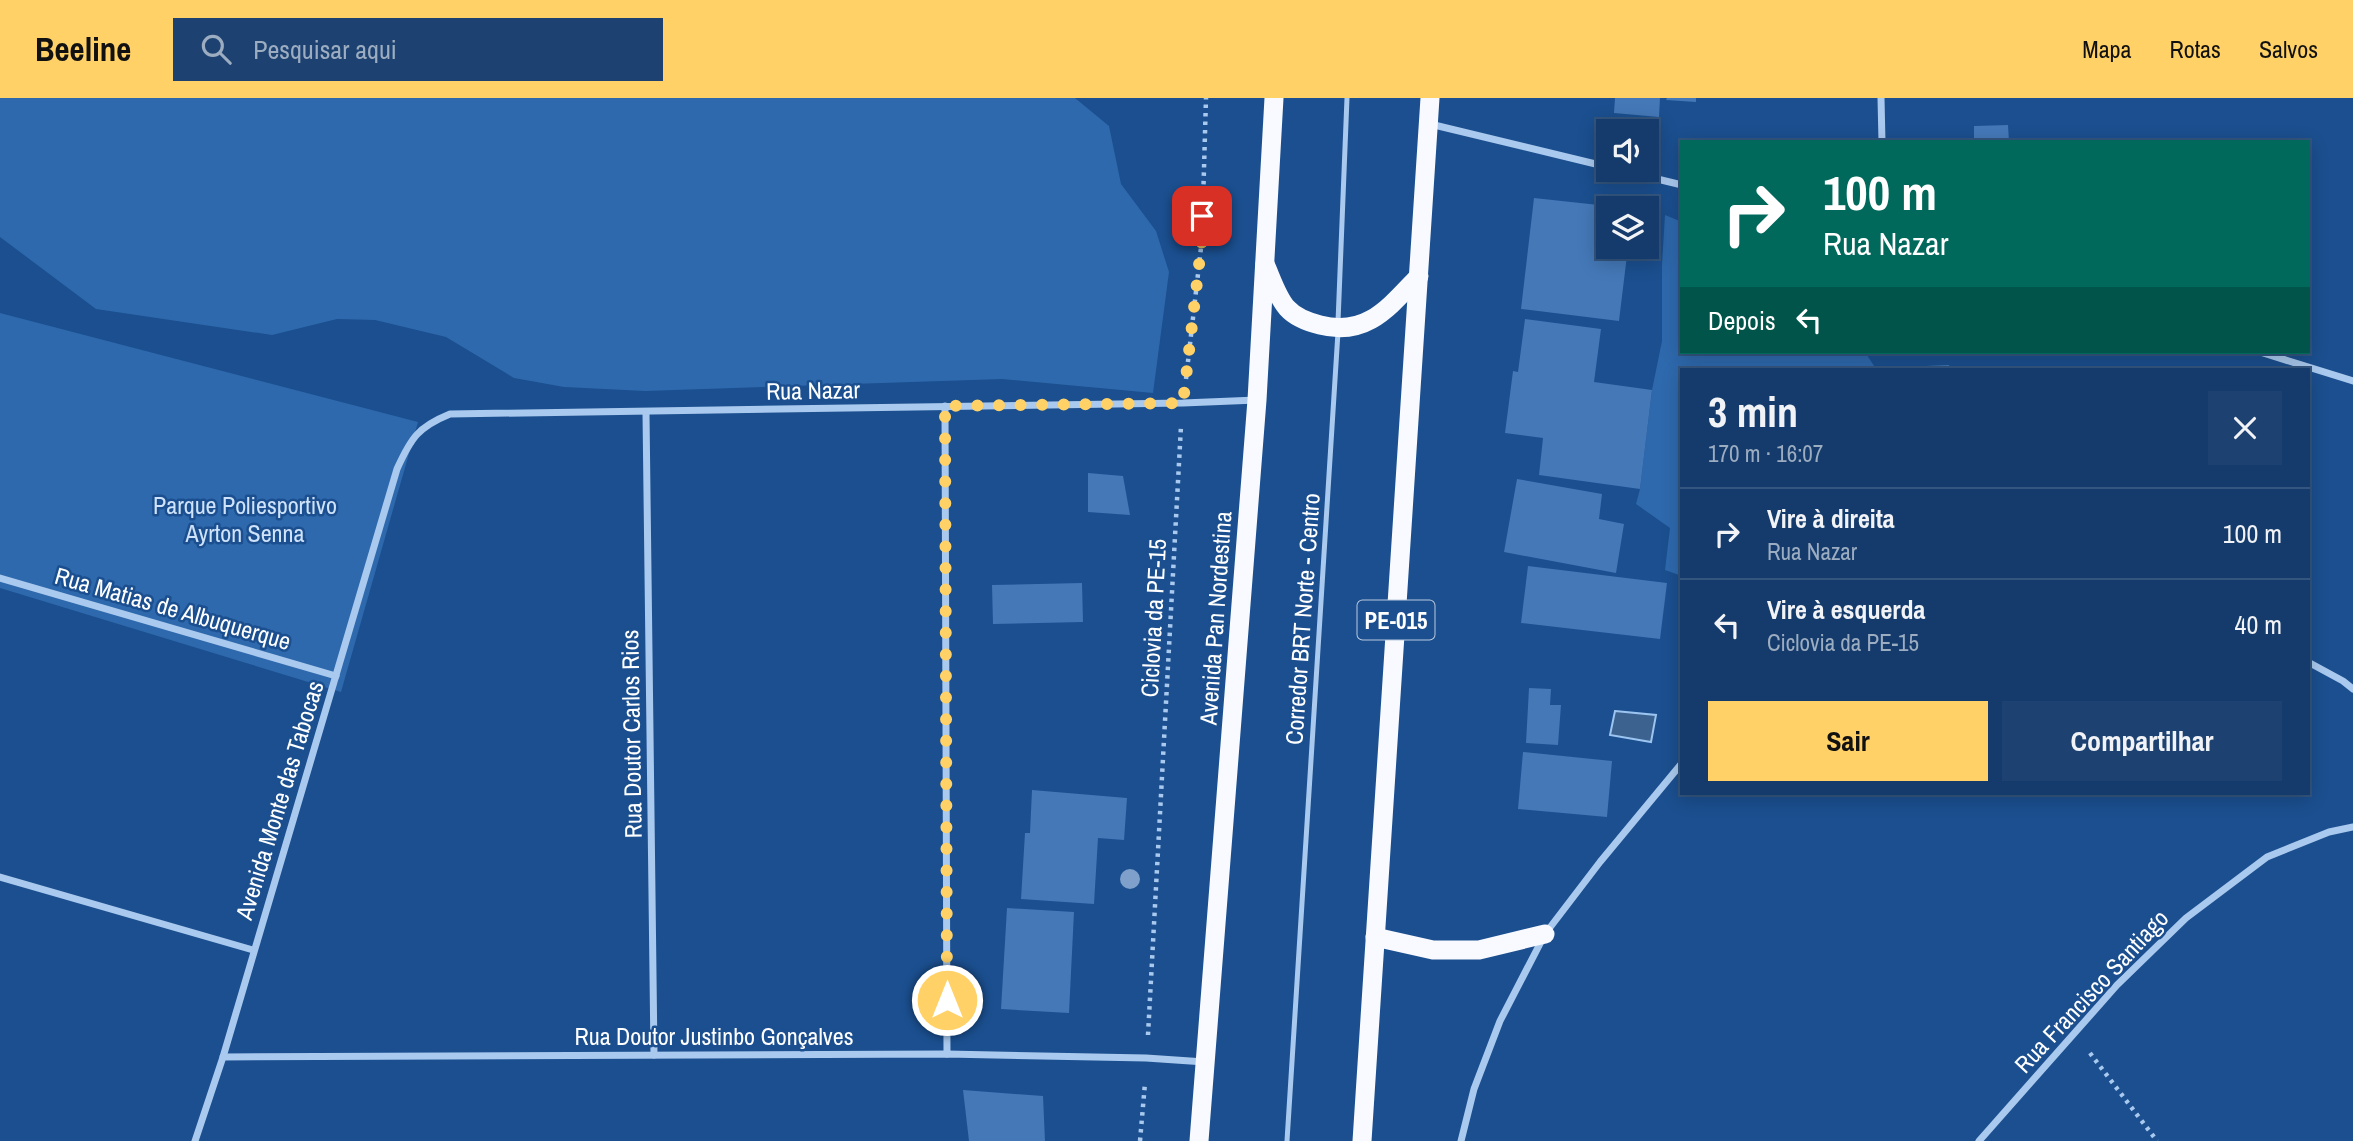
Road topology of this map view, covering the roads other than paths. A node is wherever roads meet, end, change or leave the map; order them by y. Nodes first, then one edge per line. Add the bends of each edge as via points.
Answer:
1 (1274, 98) edge
2 (1348, 98) edge
3 (1430, 98) edge
4 (1881, 98) edge
5 (1430, 124) junction
6 (1882, 140) edge
7 (1596, 164) edge
8 (1659, 179) edge
9 (1680, 185) edge
10 (1264, 263) junction
11 (1419, 276) junction
12 (1338, 330) junction
13 (2266, 354) edge
14 (2353, 381) edge
15 (1257, 400) junction
16 (945, 406) junction
17 (646, 413) junction
18 (397, 469) joint
19 (0, 578) edge
20 (2310, 663) edge
21 (336, 676) junction
22 (2353, 689) edge
23 (1680, 765) edge
24 (2353, 827) edge
25 (0, 877) edge
26 (1545, 934) junction
27 (1376, 937) junction
28 (253, 950) junction
29 (947, 1054) junction
30 (654, 1055) junction
31 (223, 1057) junction
32 (1206, 1062) junction
33 (195, 1141) edge
34 (1199, 1141) edge
35 (1287, 1141) edge
36 (1362, 1141) edge
37 (1461, 1141) edge
38 (1979, 1141) edge

1 - 10 highway, Avenida Pan Nordestina
2 - 12 lane, Corredor BRT Norte - Centro
3 - 5 highway, PE-015
4 - 6 street
5 - 7 street
5 - 11 highway, PE-015
8 - 9 street
10 - 12 highway via 1286,308 1306,322
10 - 15 highway, Avenida Pan Nordestina
11 - 12 highway via 1369,323
11 - 27 highway, PE-015
12 - 35 lane, Corredor BRT Norte - Centro
13 - 14 street
15 - 16 street, Rua Nazar
15 - 32 highway, Avenida Pan Nordestina
16 - 17 street, Rua Nazar
16 - 29 street
17 - 18 street, Rua Nazar via 450,415 430,422 410,442
17 - 30 street, Rua Doutor Carlos Rios
18 - 21 street, Avenida Monte das Tabocas
19 - 21 street, Rua Matias de Albuquerque
20 - 22 street
21 - 28 street, Avenida Monte das Tabocas
23 - 26 street
24 - 38 street, Rua Francisco Santiago via 2267,857 2186,918 2117,985
25 - 28 street
26 - 27 highway via 1479,950 1433,950
26 - 37 street via 1500,1021 1474,1089
27 - 36 highway, PE-015
28 - 31 street, Avenida Monte das Tabocas
29 - 30 street, Rua Doutor Justinbo Gonçalves
29 - 32 street, Rua Doutor Justinbo Gonçalves
30 - 31 street, Rua Doutor Justinbo Gonçalves
31 - 33 street, Avenida Monte das Tabocas
32 - 34 highway, Avenida Pan Nordestina

